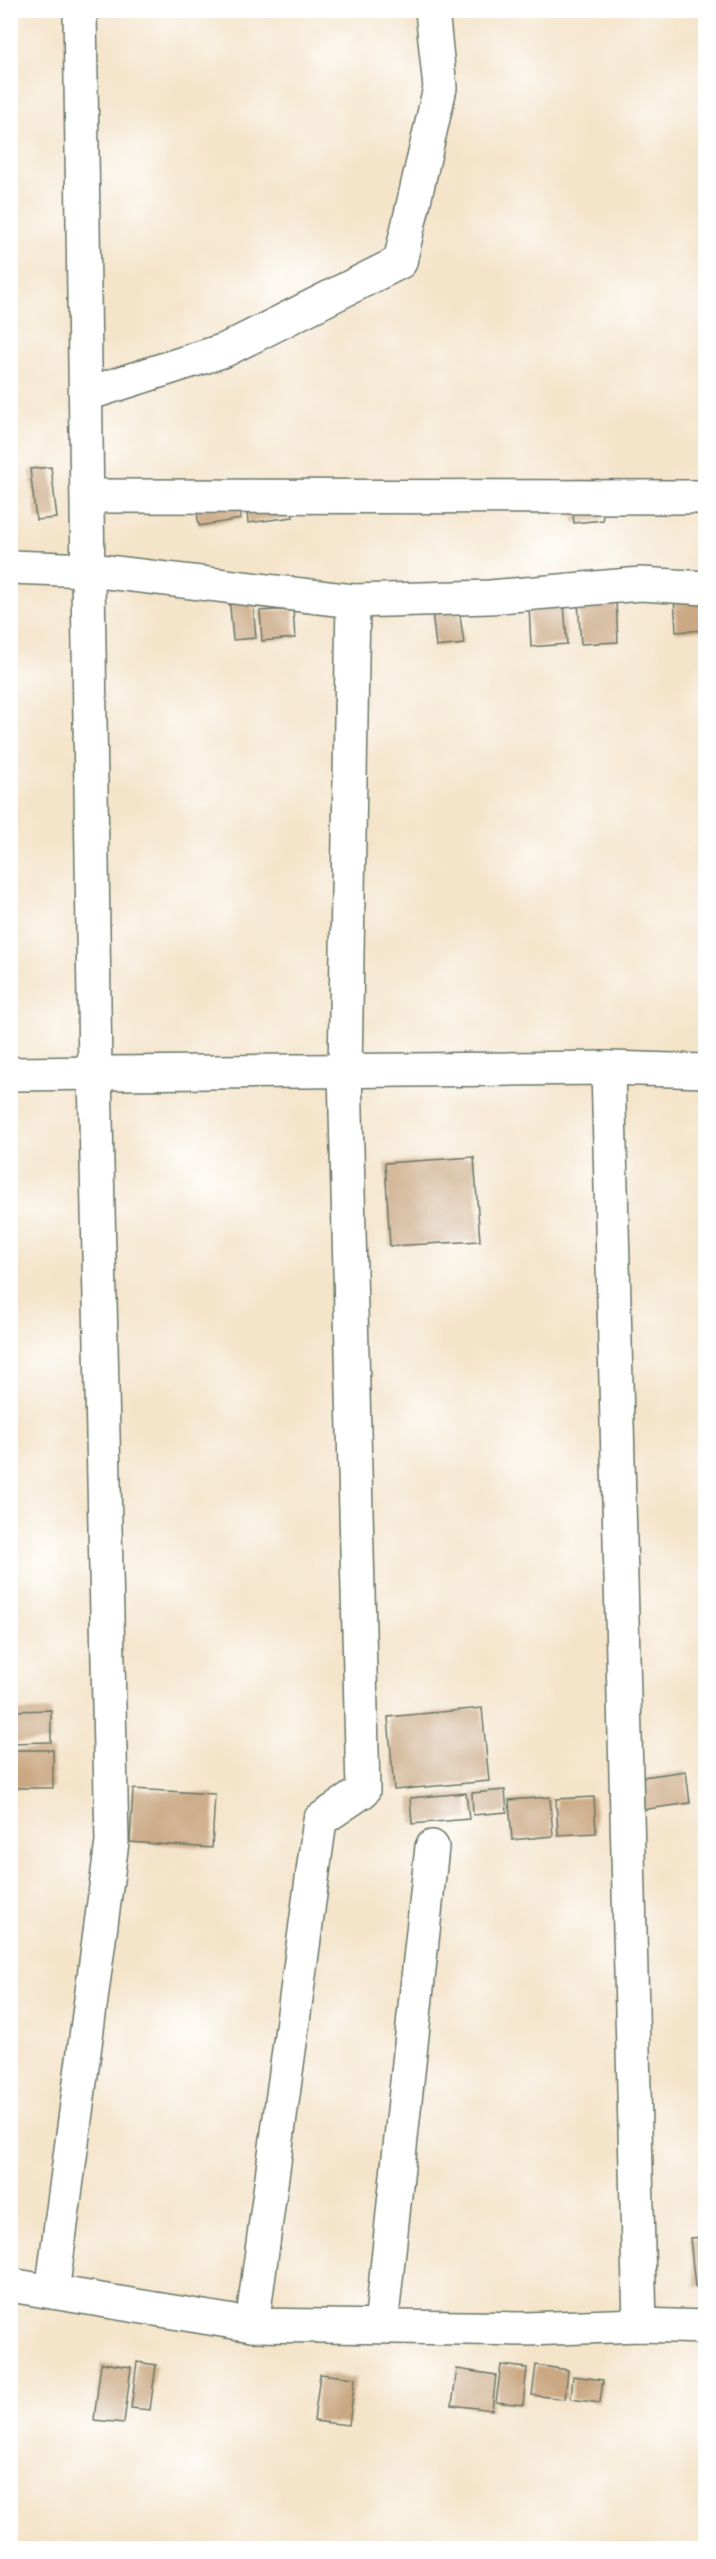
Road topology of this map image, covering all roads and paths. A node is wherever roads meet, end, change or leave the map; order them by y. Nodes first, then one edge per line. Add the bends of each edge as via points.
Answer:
1 (80, 10) edge
2 (432, 10) edge
3 (87, 394) junction
4 (88, 496) junction
5 (705, 497) edge
6 (10, 567) edge
7 (90, 570) junction
8 (705, 588) edge
9 (353, 601) junction
10 (608, 1068) junction
11 (345, 1071) junction
12 (705, 1071) edge
13 (95, 1073) junction
14 (10, 1074) edge
15 (432, 1847) dead end
16 (10, 2285) edge
17 (52, 2292) junction
18 (252, 2325) junction
19 (640, 2325) junction
20 (381, 2326) junction
21 (705, 2327) edge

1 - 3 street
2 - 3 street via 440,88 400,262 225,350
3 - 4 street
4 - 5 street
4 - 7 street
6 - 7 street
7 - 9 street
7 - 13 street
8 - 9 street via 640,584 490,597
9 - 11 street
10 - 11 street
10 - 12 street
10 - 19 street
11 - 13 street
11 - 18 street via 363,1791 320,1820
13 - 14 street
13 - 17 street via 112,1842
15 - 20 street
16 - 17 street
17 - 18 street
18 - 20 street
19 - 20 street
19 - 21 street

